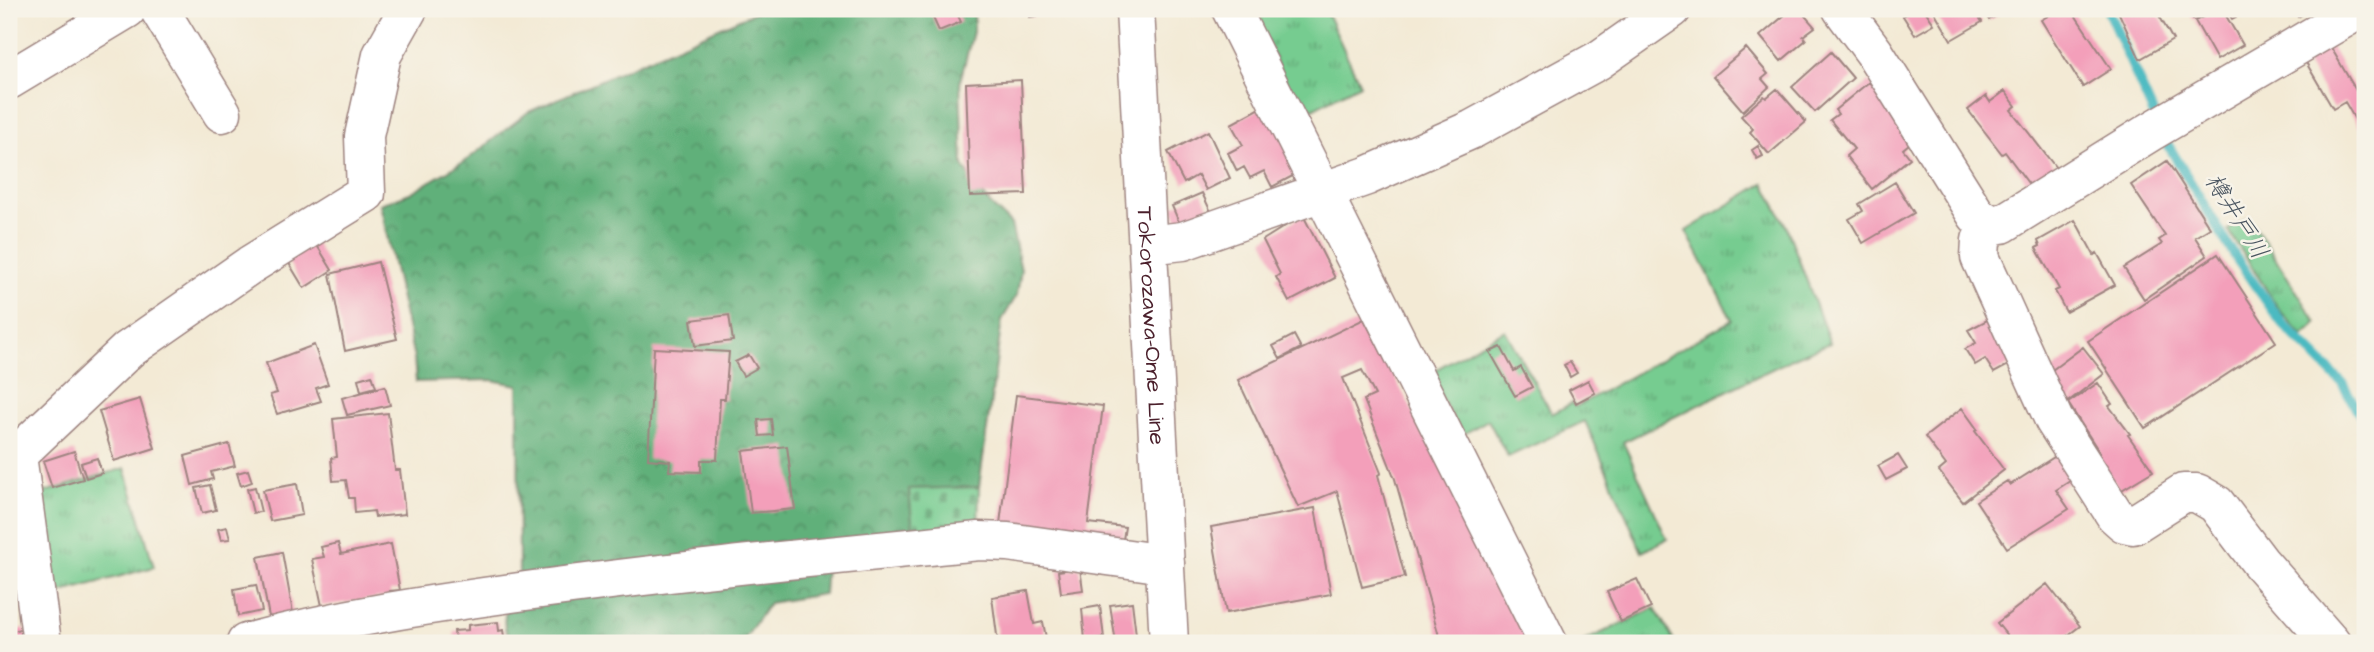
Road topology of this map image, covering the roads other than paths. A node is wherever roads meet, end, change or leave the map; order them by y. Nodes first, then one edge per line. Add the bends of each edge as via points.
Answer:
1 (127, 9) edge
2 (159, 9) edge
3 (408, 9) edge
4 (1135, 9) edge
5 (1231, 9) edge
6 (1672, 9) edge
7 (1842, 9) edge
8 (2360, 9) edge
9 (9, 80) edge
10 (222, 113) dead end
11 (1321, 191) junction
12 (1991, 224) junction
13 (1148, 245) junction
14 (13, 457) edge
15 (1165, 564) junction
16 (42, 643) edge
17 (246, 643) edge
18 (1169, 643) edge
19 (1548, 643) edge
20 (2331, 643) edge

1 - 9 street
2 - 10 street
3 - 14 street via 382,55 364,136 366,193 250,265 128,350
4 - 13 street, Tokorozawa-Ome Line
5 - 11 street
6 - 11 street via 1598,60 1473,129
7 - 12 street via 1978,216
8 - 12 street via 2002,224
11 - 13 street via 1183,241
11 - 19 street
12 - 20 street via 1981,240 1980,257 2054,420 2115,515 2133,525 2183,493 2197,493 2216,504
13 - 15 street, Tokorozawa-Ome Line
14 - 16 street
15 - 17 street via 979,541 579,584 401,609
15 - 18 street, Tokorozawa-Ome Line

